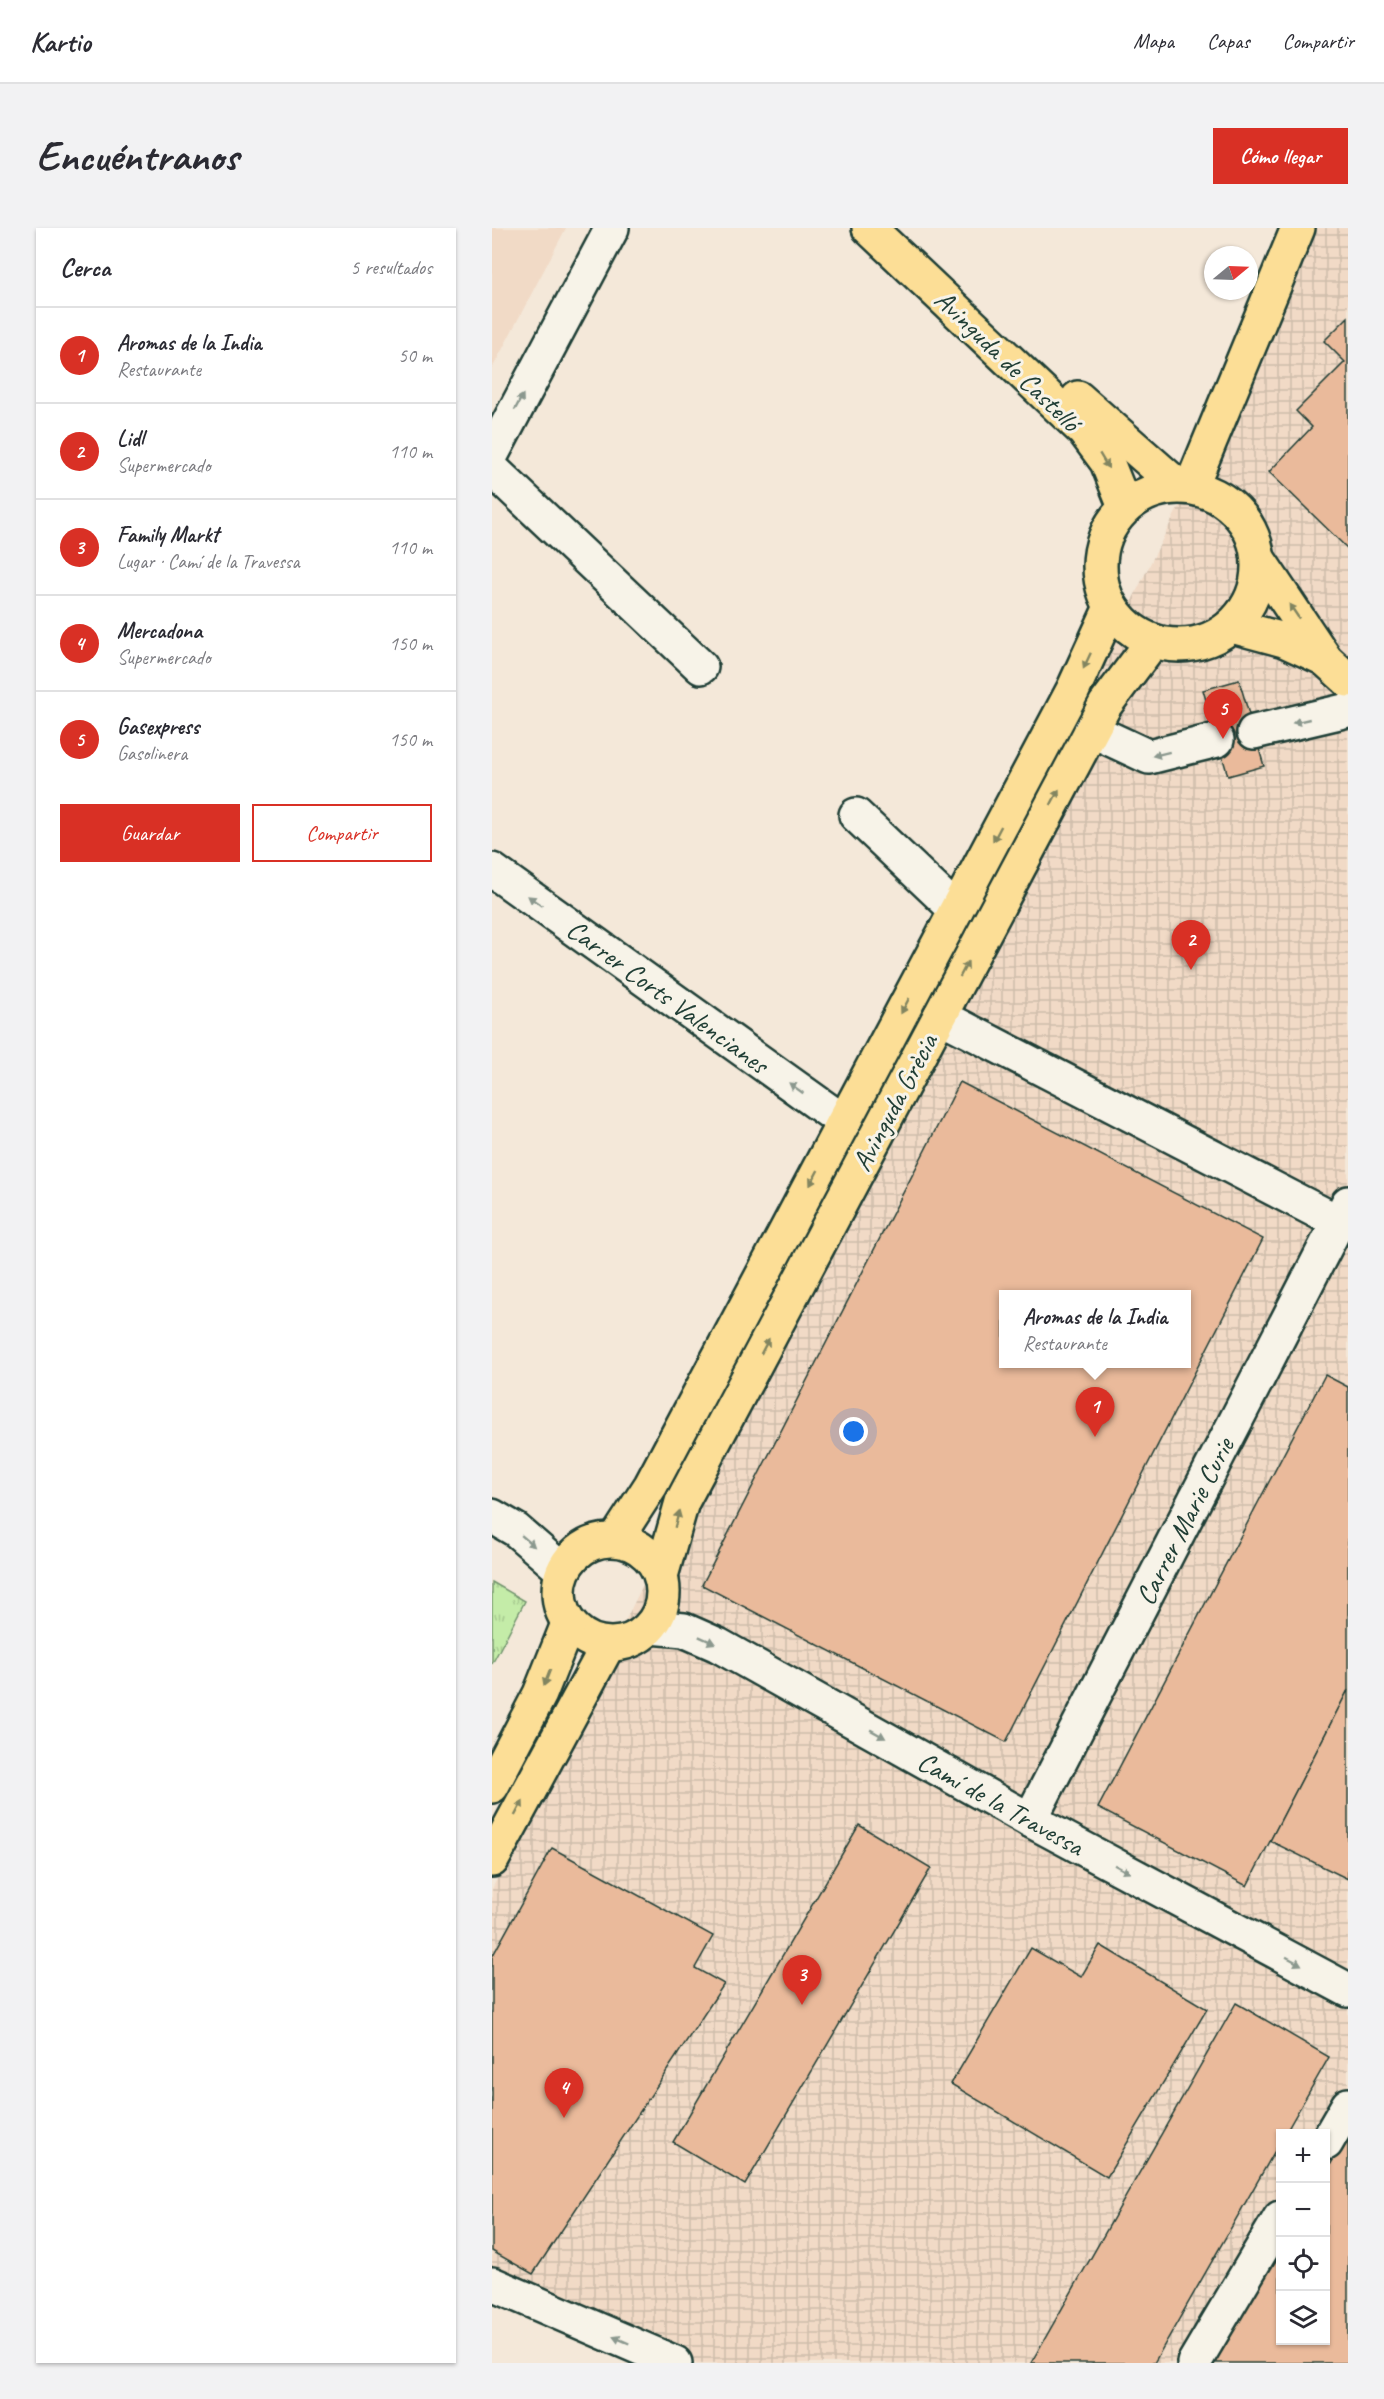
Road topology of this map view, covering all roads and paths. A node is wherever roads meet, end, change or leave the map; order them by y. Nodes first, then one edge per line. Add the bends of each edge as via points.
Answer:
1 (612, 228) edge
2 (869, 228) edge
3 (898, 228) edge
4 (1298, 228) edge
5 (492, 454) edge
6 (492, 469) edge
7 (1185, 486) junction
8 (1125, 507) junction
9 (1259, 560) junction
10 (1111, 607) junction
11 (1232, 626) junction
12 (1153, 641) junction
13 (701, 667) dead end
14 (1337, 670) edge
15 (1348, 710) edge
16 (1091, 730) junction
17 (1254, 732) dead end
18 (1218, 740) dead end
19 (856, 815) dead end
20 (492, 870) edge
21 (956, 910) junction
22 (940, 1016) junction
23 (844, 1122) junction
24 (1343, 1212) edge
25 (492, 1516) edge
26 (615, 1539) junction
27 (562, 1570) junction
28 (661, 1576) junction
29 (568, 1624) junction
30 (651, 1627) junction
31 (608, 1645) junction
32 (492, 1786) edge
33 (1030, 1820) junction
34 (492, 1860) edge
35 (1348, 1990) edge
36 (1348, 2105) edge
37 (1330, 2136) edge
38 (1276, 2226) edge
39 (492, 2284) edge
40 (675, 2363) edge
41 (1194, 2363) edge

5 -> 1 street
2 -> 8 main road, Avinguda de Castelló via 1084,430 1107,462
3 - 7 main road, Avinguda de Castelló via 1098,417
4 - 7 main road
6 - 13 street
7 - 8 main road via 1159,488
7 - 9 main road via 1217,495 1238,512 1252,534
8 - 10 main road via 1108,529 1100,555 1101,582
9 - 11 main road via 1257,585 1248,608
14 -> 9 main road
10 - 12 main road via 1130,628
10 -> 21 main road, Avinguda Grècia via 1073,690
11 - 12 main road via 1215,638 1195,644 1174,646
11 - 14 main road via 1284,640
12 - 16 main road, Avinguda Grècia
15 -> 17 street
18 -> 16 street via 1149,757
22 -> 16 main road, Avinguda Grècia
19 - 21 street
23 -> 20 street, Carrer Corts Valencianes
21 -> 23 main road, Avinguda Grècia
22 - 24 street, Carrer Marie Curie
28 -> 22 main road, Avinguda Grècia via 682,1502
23 -> 26 main road, Avinguda Grècia via 651,1485
24 - 33 street, Carrer Marie Curie
25 -> 27 street via 516,1530
26 - 27 main road via 584,1545
26 - 28 main road via 644,1550
27 - 29 main road via 558,1598
28 - 30 main road via 663,1602
29 - 31 main road via 586,1639
29 -> 32 main road via 540,1694
30 - 31 main road via 632,1641
30 -> 33 street, Camí de la Travessa via 684,1630 718,1645
34 -> 31 main road
33 -> 35 street, Camí de la Travessa
36 - 37 street
38 - 41 street
40 -> 39 street

